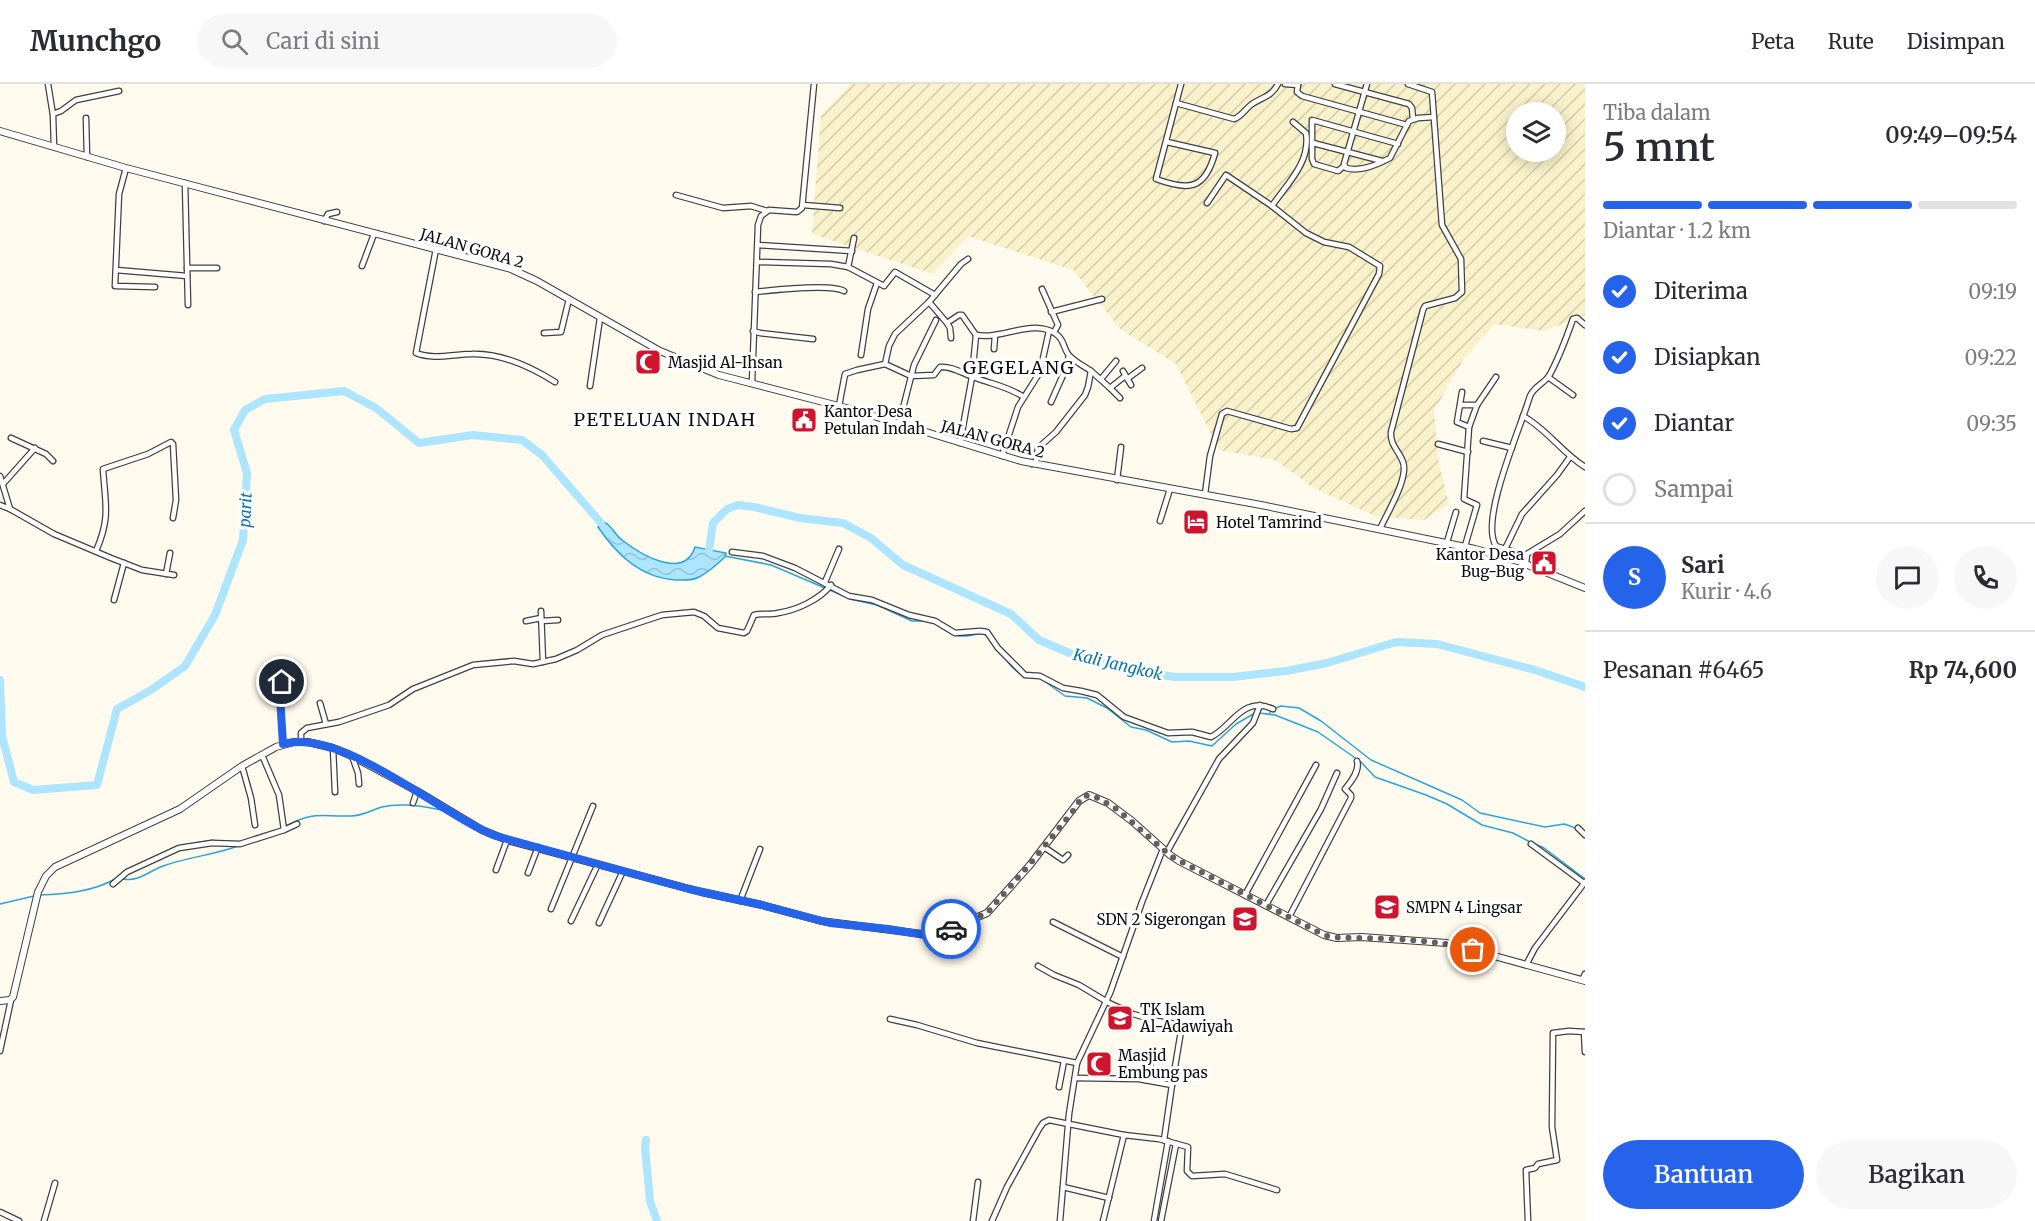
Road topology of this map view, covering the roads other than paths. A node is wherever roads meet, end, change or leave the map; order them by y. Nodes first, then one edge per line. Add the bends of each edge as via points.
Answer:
1 (48, 84) edge
2 (814, 84) edge
3 (1181, 84) edge
4 (1278, 84) edge
5 (1285, 84) edge
6 (1335, 84) edge
7 (1367, 84) edge
8 (1408, 84) edge
9 (1434, 84) edge
10 (1298, 85) edge
11 (119, 91) dead end
12 (1432, 92) junction
13 (1365, 93) junction
14 (1176, 103) junction
15 (1360, 111) junction
16 (53, 116) junction
17 (1434, 117) junction
18 (86, 118) dead end
19 (1413, 119) junction
20 (1293, 122) dead end
21 (1407, 125) junction
22 (0, 131) edge
23 (1354, 132) junction
24 (1167, 142) junction
25 (1313, 143) junction
26 (1398, 144) junction
27 (54, 147) junction
28 (1347, 152) junction
29 (87, 157) junction
30 (1384, 161) junction
31 (1344, 166) junction
32 (126, 168) junction
33 (185, 183) junction
34 (676, 195) dead end
35 (1207, 203) dead end
36 (803, 206) junction
37 (1272, 206) junction
38 (840, 208) dead end
39 (767, 211) junction
40 (337, 212) dead end
41 (324, 221) junction
42 (374, 234) junction
43 (854, 238) dead end
44 (758, 245) junction
45 (436, 249) junction
46 (852, 251) junction
47 (968, 259) dead end
48 (758, 262) junction
49 (362, 266) dead end
50 (848, 267) junction
51 (187, 268) junction
52 (218, 268) dead end
53 (116, 270) junction
54 (188, 276) junction
55 (877, 282) junction
56 (155, 287) dead end
57 (1042, 289) dead end
58 (844, 291) dead end
59 (755, 292) junction
60 (935, 295) junction
61 (1102, 298) dead end
62 (569, 299) junction
63 (929, 302) junction
64 (188, 305) dead end
65 (1051, 312) junction
66 (600, 318) junction
67 (936, 321) dead end
68 (947, 323) junction
69 (1585, 326) edge
70 (753, 331) junction
71 (1051, 332) junction
72 (544, 333) dead end
73 (976, 335) junction
74 (995, 336) junction
75 (951, 338) dead end
76 (813, 339) dead end
77 (994, 349) dead end
78 (861, 355) dead end
79 (1068, 356) junction
80 (1116, 361) dead end
81 (885, 364) junction
82 (1142, 368) dead end
83 (1091, 371) junction
84 (911, 375) junction
85 (1125, 375) junction
86 (972, 377) junction
87 (1496, 377) dead end
88 (1548, 378) junction
89 (1101, 379) junction
90 (555, 382) dead end
91 (752, 383) junction
92 (1131, 385) dead end
93 (590, 386) dead end
94 (1110, 388) junction
95 (1462, 392) dead end
96 (1573, 395) dead end
97 (1024, 397) junction
98 (1120, 398) dead end
99 (1051, 402) dead end
100 (1461, 405) junction
101 (1477, 405) junction
102 (839, 406) junction
103 (1523, 416) junction
104 (899, 424) junction
105 (1469, 427) junction
106 (11, 438) dead end
107 (1483, 441) dead end
108 (960, 443) junction
109 (1438, 444) dead end
110 (1121, 447) dead end
111 (35, 448) junction
112 (1512, 448) junction
113 (1468, 452) junction
114 (1002, 456) junction
115 (1570, 457) junction
116 (53, 461) dead end
117 (1032, 464) junction
118 (1585, 467) edge
119 (0, 476) edge
120 (1118, 480) junction
121 (3, 484) junction
122 (1170, 489) junction
123 (1205, 494) junction
124 (0, 505) edge
125 (10, 509) junction
126 (1585, 511) edge
127 (1456, 512) dead end
128 (173, 518) dead end
129 (1160, 521) dead end
130 (1380, 529) junction
131 (1447, 543) junction
132 (1465, 546) junction
133 (839, 549) dead end
134 (96, 551) junction
135 (732, 552) dead end
136 (170, 553) dead end
137 (1504, 553) junction
138 (1526, 556) junction
139 (124, 563) junction
140 (1526, 564) junction
141 (166, 574) junction
142 (174, 575) dead end
143 (825, 582) junction
144 (831, 586) junction
145 (1585, 588) edge
146 (114, 600) dead end
147 (541, 611) dead end
148 (541, 620) junction
149 (558, 620) dead end
150 (526, 621) dead end
151 (543, 662) junction
152 (282, 682) dead end
153 (320, 703) dead end
154 (1260, 706) junction
155 (1273, 709) dead end
156 (326, 724) junction
157 (301, 742) junction
158 (283, 744) junction
159 (333, 748) junction
160 (262, 755) junction
161 (352, 756) junction
162 (1357, 761) dead end
163 (1316, 765) dead end
164 (242, 766) junction
165 (1337, 773) dead end
166 (359, 784) dead end
167 (417, 791) junction
168 (335, 792) dead end
169 (413, 803) dead end
170 (593, 806) dead end
171 (297, 824) dead end
172 (255, 825) dead end
173 (1578, 828) dead end
174 (284, 829) junction
175 (1585, 835) edge
176 (507, 840) junction
177 (1531, 844) dead end
178 (538, 847) junction
179 (1044, 848) junction
180 (760, 849) dead end
181 (1165, 851) junction
182 (1068, 855) dead end
183 (572, 856) junction
184 (598, 864) junction
185 (496, 870) dead end
186 (623, 871) junction
187 (528, 873) dead end
188 (1584, 883) edge
189 (113, 884) dead end
190 (1245, 895) junction
191 (740, 901) junction
192 (1266, 905) junction
193 (551, 909) dead end
194 (1289, 917) junction
195 (571, 921) dead end
196 (1053, 922) dead end
197 (599, 923) dead end
198 (1123, 957) junction
199 (1526, 964) junction
200 (1038, 966) dead end
201 (1584, 978) edge
202 (11, 1000) junction
203 (0, 1001) edge
204 (1106, 1001) junction
205 (890, 1019) dead end
206 (1584, 1032) edge
207 (1155, 1050) dead end
208 (0, 1051) edge
209 (1585, 1052) edge
210 (1064, 1061) junction
211 (1077, 1063) junction
212 (1075, 1078) junction
213 (1145, 1080) junction
214 (1172, 1085) junction
215 (1059, 1087) dead end
216 (1068, 1124) junction
217 (1124, 1135) junction
218 (1166, 1141) junction
219 (1176, 1144) junction
220 (978, 1182) dead end
221 (55, 1183) dead end
222 (1062, 1187) junction
223 (1277, 1190) dead end
224 (1109, 1198) junction
225 (0, 1212) edge
226 (17, 1220) edge
227 (44, 1221) edge
228 (973, 1221) edge
229 (992, 1221) edge
230 (1060, 1221) edge
231 (1103, 1221) edge
232 (1154, 1221) edge
233 (1161, 1221) edge
234 (1527, 1221) edge

1 - 16 street
2 - 36 street
3 - 14 street
4 - 14 street via 1268,97 1250,105 1234,119
5 - 10 street
6 - 13 street
7 - 13 street
8 - 12 street
9 - 12 street
10 - 15 street via 1297,92 1302,96
11 - 16 street via 76,100
12 - 17 street
13 - 15 street
13 - 19 street via 1409,104
14 - 24 street
15 - 21 street
15 - 23 street
16 - 27 street
17 - 19 street
17 - 130 street via 1442,225 1461,259 1462,292 1423,310 1391,432 1405,472
18 - 29 street
19 - 21 street
20 - 37 street via 1306,134 1305,155
21 - 26 street
22 - 27 street, JALAN GORA 2
23 - 25 street via 1312,120
23 - 26 street
23 - 28 street
24 - 24 street via 1156,179 1187,187 1210,171 1215,153
25 - 28 street
25 - 31 street via 1314,164 1338,171
26 - 30 street
27 - 29 street, JALAN GORA 2
28 - 30 street
28 - 31 street
29 - 32 street, JALAN GORA 2
30 - 31 street via 1358,170
32 - 33 street, JALAN GORA 2
32 - 53 street via 119,194
33 - 41 street, JALAN GORA 2
33 - 51 street
34 - 39 street via 723,208 751,206
35 - 37 street via 1226,175
36 - 38 street
36 - 39 street via 797,212
37 - 123 street via 1306,233 1359,252 1377,263 1380,271 1297,428 1227,411 1222,414 1210,456
39 - 44 street via 759,222
40 - 41 street via 328,214
41 - 42 street, JALAN GORA 2
42 - 45 street, JALAN GORA 2
42 - 49 street
43 - 46 street
44 - 46 street
44 - 48 street
45 - 62 street, JALAN GORA 2 via 512,269
45 - 90 street via 416,353 483,354 525,366
46 - 50 street
47 - 60 street
48 - 50 street
48 - 59 street
50 - 55 street
51 - 52 street
51 - 54 street
53 - 54 street
53 - 56 street via 116,287
54 - 64 street
55 - 60 street via 886,286 895,272
55 - 78 street via 868,309
57 - 65 street
58 - 59 street via 827,287
59 - 70 street
60 - 63 street
61 - 65 street
62 - 66 street, JALAN GORA 2
62 - 72 street via 561,332
63 - 68 street
63 - 81 street via 892,338
65 - 71 street via 1058,325
66 - 91 street, JALAN GORA 2 via 696,367
66 - 93 street
67 - 84 street
68 - 73 street via 960,315
68 - 75 street
69 - 88 street via 1573,319
70 - 76 street
70 - 91 street
71 - 74 street via 1033,328
71 - 79 street via 1061,338
71 - 97 street via 1040,372
73 - 74 street
73 - 86 street
74 - 77 street
79 - 83 street
79 - 99 street
80 - 89 street
81 - 84 street
81 - 102 street via 845,374
82 - 85 street
83 - 89 street
83 - 117 street via 1085,395 1038,448
84 - 86 street via 934,375 940,367 947,367
84 - 104 street
85 - 92 street
85 - 94 street
86 - 97 street via 1005,386
86 - 108 street
87 - 101 street
88 - 96 street
88 - 103 street via 1532,391
89 - 94 street
91 - 102 street, JALAN GORA 2
94 - 98 street
95 - 100 street
97 - 114 street
100 - 101 street
100 - 105 street via 1457,423
101 - 105 street
102 - 104 street, JALAN GORA 2
103 - 112 street
103 - 115 street
104 - 108 street, JALAN GORA 2
105 - 113 street
106 - 111 street
107 - 112 street
108 - 114 street, JALAN GORA 2
109 - 113 street
110 - 120 street
111 - 116 street
111 - 121 street
112 - 137 street via 1491,525 1494,543
113 - 132 street via 1464,499 1477,505
114 - 117 street, JALAN GORA 2
115 - 118 street
115 - 137 street via 1522,514
117 - 120 street, JALAN GORA 2
119 - 121 street
120 - 122 street, JALAN GORA 2
121 - 125 street
122 - 123 street, JALAN GORA 2
122 - 129 street
123 - 130 street, JALAN GORA 2
124 - 125 street
125 - 134 street via 54,534
126 - 138 street via 1560,534
127 - 131 street
128 - 134 street via 176,500 173,444 169,442 148,454 103,469 107,518
130 - 131 street, JALAN GORA 2
131 - 132 street, JALAN GORA 2
132 - 137 street, JALAN GORA 2
133 - 143 street
134 - 139 street
135 - 143 street via 766,557
136 - 141 street
137 - 138 street
137 - 140 street, JALAN GORA 2
138 - 140 street
139 - 141 street
139 - 146 street
140 - 145 street, JALAN GORA 2
141 - 142 street
143 - 144 street
144 - 151 street via 817,599 783,612 754,615 747,632 742,634 718,628 698,613 669,613 622,627
144 - 154 street via 849,596 939,622 955,633 987,632 1025,675 1040,676 1063,688 1096,695 1124,717 1170,734 1192,732 1210,737 1238,714
147 - 148 street
148 - 149 street
148 - 150 street
148 - 151 street
151 - 156 street via 473,665 413,689 388,705
152 - 158 street
153 - 156 street
154 - 155 street
154 - 181 street via 1251,726 1219,759
156 - 157 street via 304,729
157 - 158 street
157 - 159 street
158 - 160 street
159 - 161 street
159 - 168 street
160 - 164 street
160 - 174 street via 279,795
161 - 166 street
161 - 167 street
162 - 194 street via 1352,781 1345,789 1350,799
163 - 190 street
164 - 172 street
164 - 202 street via 180,809 59,864 46,876 37,895
165 - 192 street
167 - 169 street
167 - 176 street via 482,830
170 - 183 street
171 - 174 street
173 - 175 street
174 - 189 street via 240,844 179,848 127,872
176 - 178 street
176 - 185 street
177 - 188 street
178 - 183 street
178 - 187 street
179 - 181 street via 1079,801 1089,795 1118,810
179 - 182 street via 1063,860
179 - 191 street via 987,913 933,935 830,923
180 - 191 street
181 - 190 street
181 - 198 street
183 - 184 street
183 - 193 street
184 - 186 street
184 - 195 street
186 - 191 street
186 - 197 street
188 - 199 street
190 - 192 street
192 - 194 street
194 - 199 street via 1331,937 1447,943
196 - 198 street
198 - 204 street
199 - 201 street
200 - 204 street
202 - 203 street
202 - 208 street
204 - 211 street
204 - 214 street via 1136,1015 1182,1024
205 - 210 street
206 - 209 street
206 - 234 street via 1553,1033 1552,1127 1557,1160 1526,1170
207 - 213 street
210 - 211 street
210 - 215 street
211 - 212 street
212 - 213 street
212 - 216 street
213 - 214 street
214 - 218 street
216 - 217 street
216 - 222 street
216 - 229 street via 1049,1120 1043,1123
217 - 218 street
217 - 224 street
218 - 219 street
218 - 232 street
219 - 223 street via 1189,1149 1187,1171 1192,1176 1225,1174
219 - 233 street
220 - 228 street
221 - 227 street
222 - 224 street
222 - 230 street
224 - 231 street
225 - 226 street

